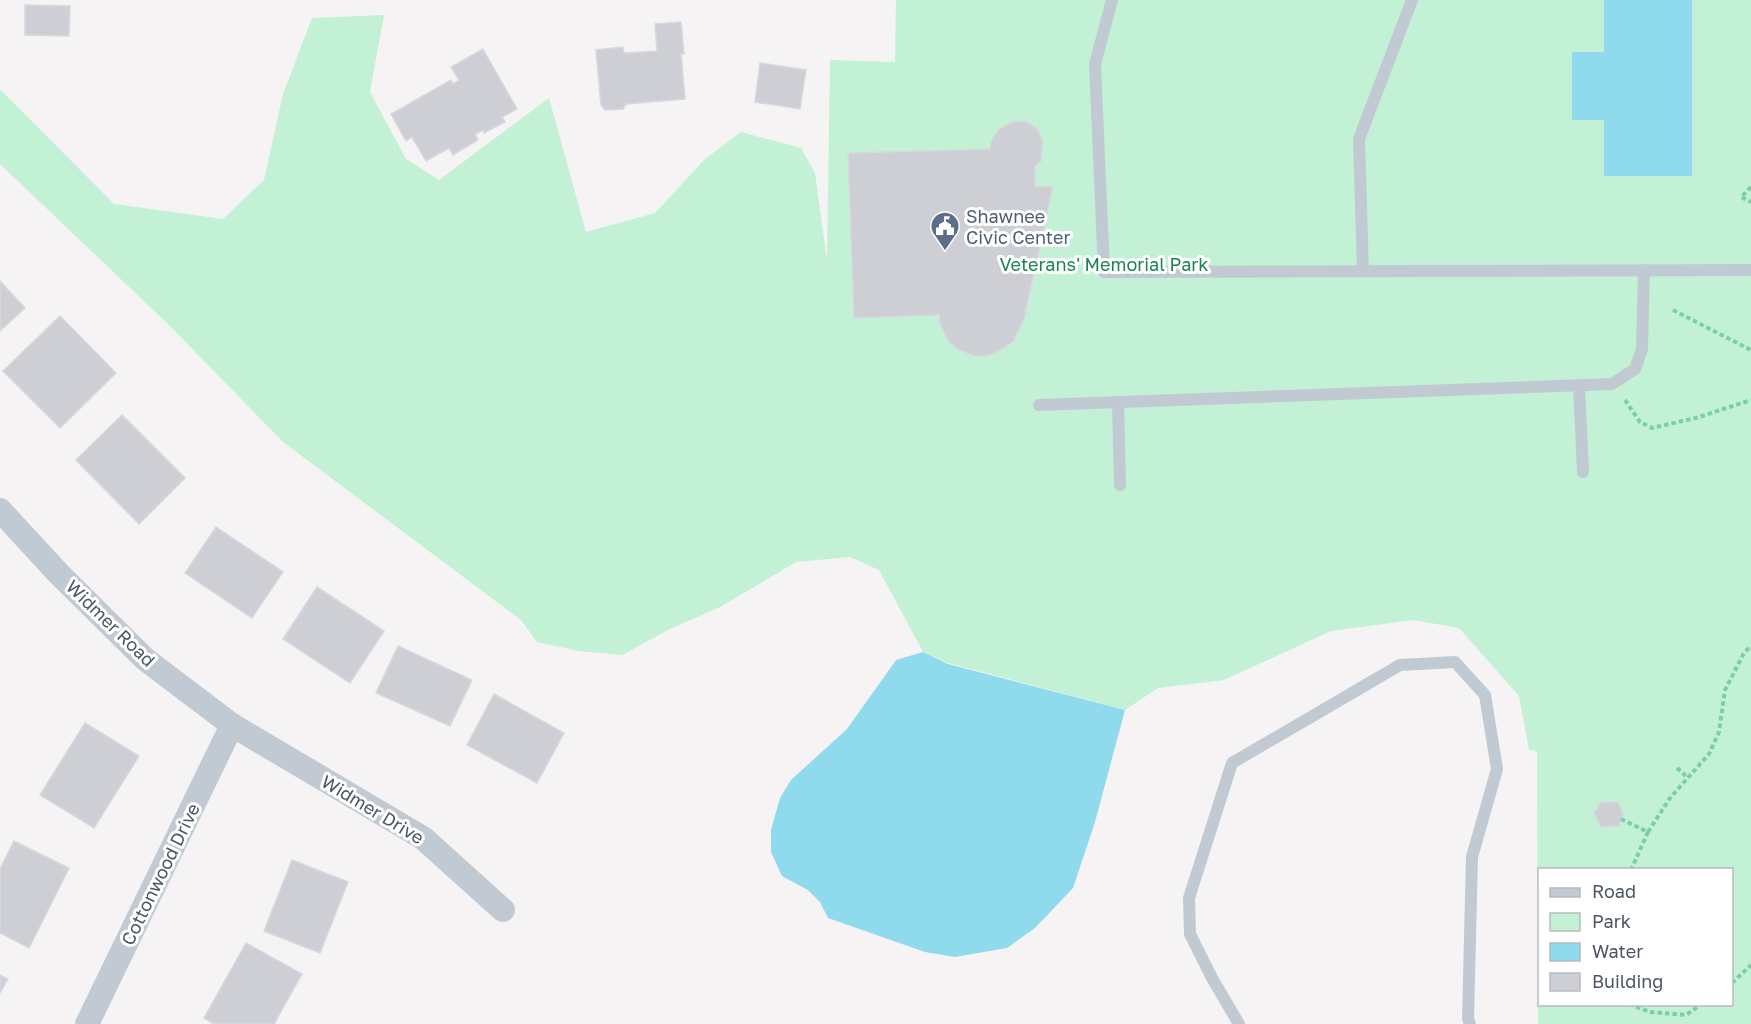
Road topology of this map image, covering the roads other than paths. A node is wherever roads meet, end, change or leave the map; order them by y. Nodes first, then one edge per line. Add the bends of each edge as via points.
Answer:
1 (1112, 0) edge
2 (1412, 0) edge
3 (1644, 270) junction
4 (1751, 270) edge
5 (1363, 271) junction
6 (1579, 386) junction
7 (1118, 402) junction
8 (1039, 405) dead end
9 (1583, 472) dead end
10 (1120, 485) dead end
11 (0, 510) edge
12 (232, 725) junction
13 (503, 910) dead end
14 (87, 1024) edge
15 (1239, 1024) edge
16 (1470, 1024) edge

1 - 5 lane via 1095,64 1104,272
2 - 5 lane via 1359,139
3 - 4 lane
3 - 5 lane
3 - 6 lane via 1642,349 1635,369 1612,384
6 - 7 lane
6 - 9 lane
7 - 8 lane
7 - 10 lane
11 - 12 street, Widmer Road via 145,659
12 - 13 street, Widmer Drive via 423,838
12 - 14 street, Cottonwood Drive
15 - 16 lane via 1190,934 1189,898 1232,763 1400,665 1455,662 1485,695 1497,769 1472,857

